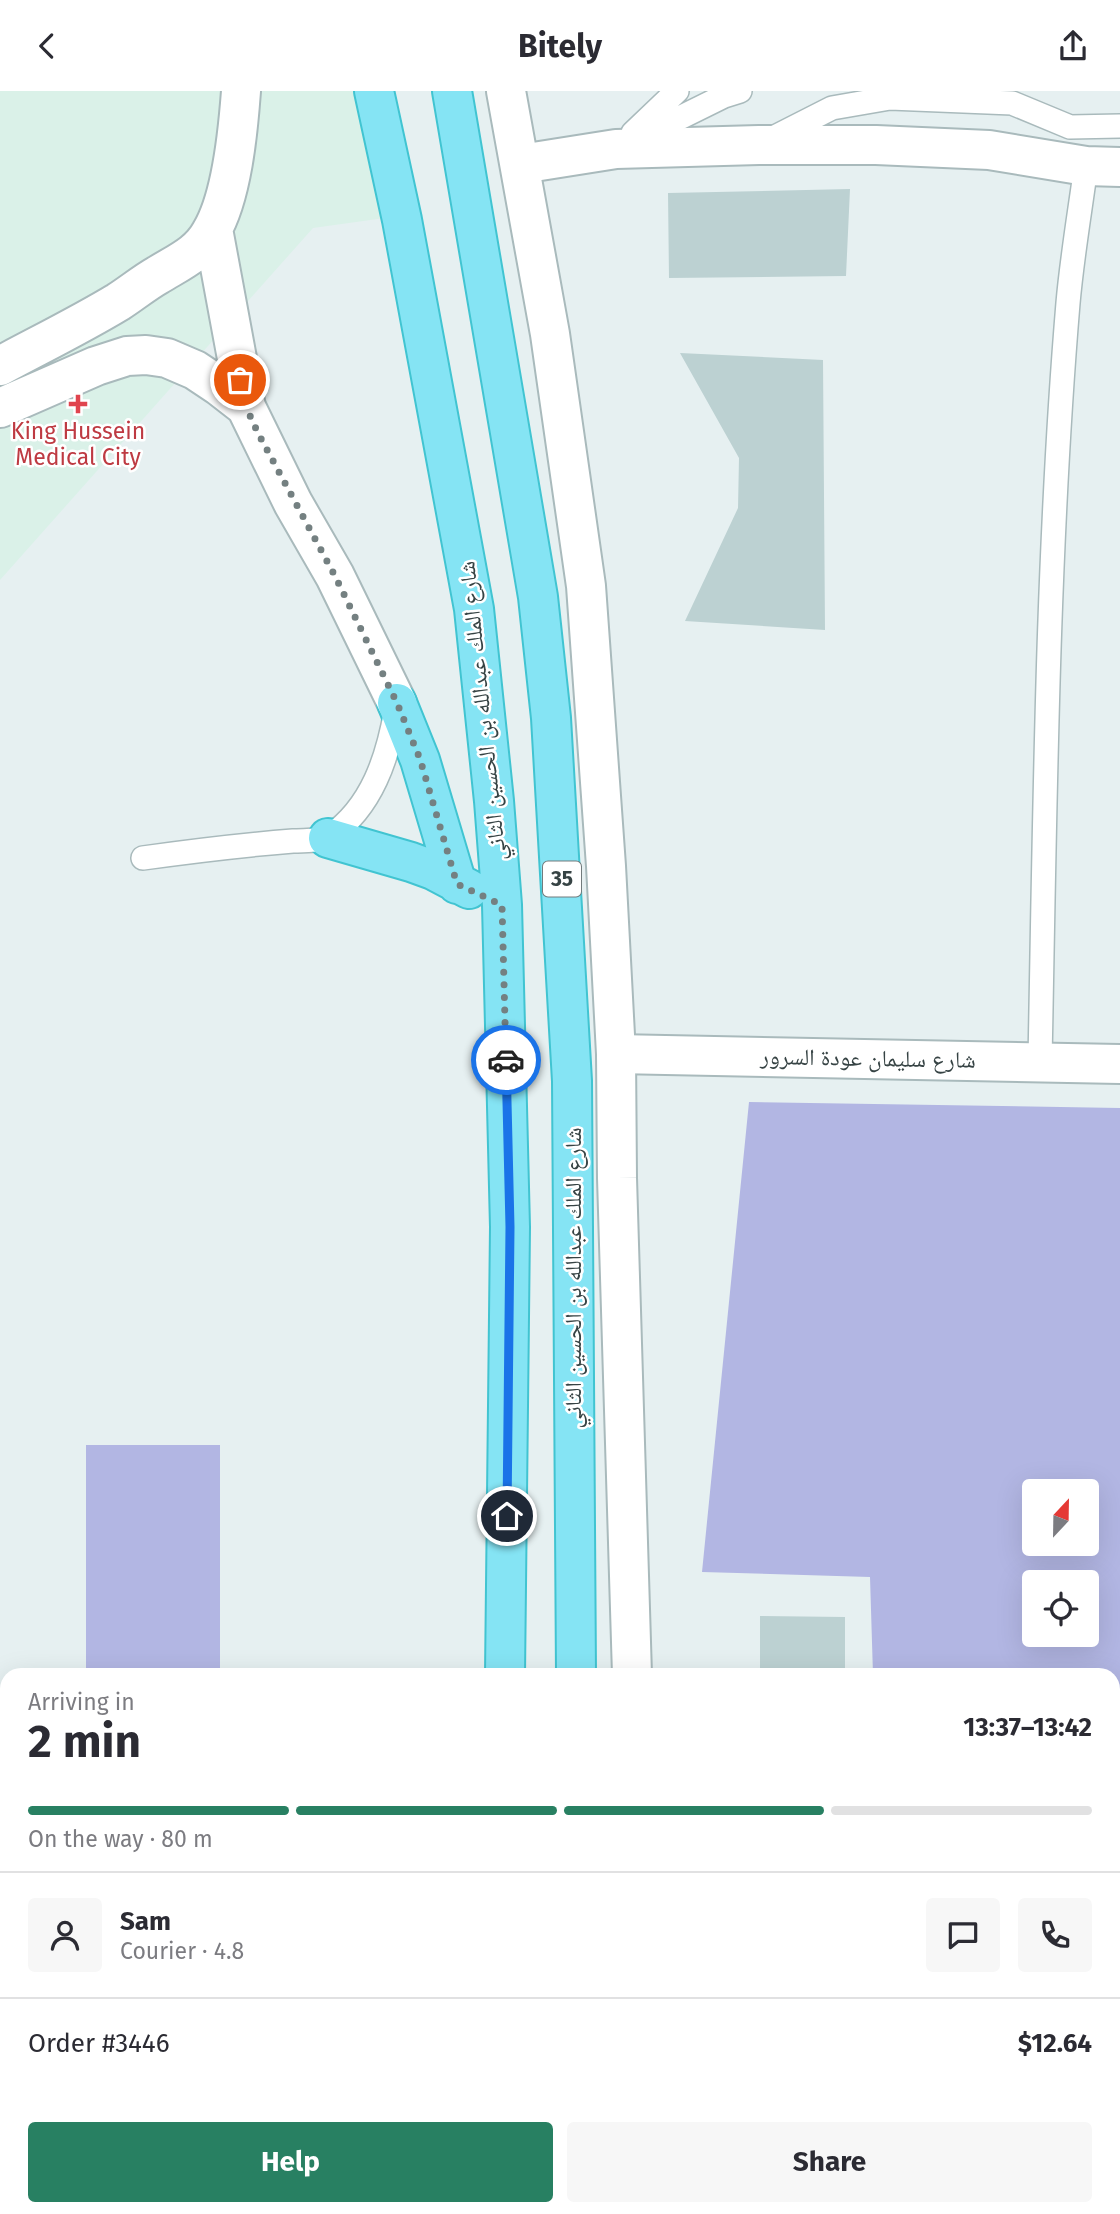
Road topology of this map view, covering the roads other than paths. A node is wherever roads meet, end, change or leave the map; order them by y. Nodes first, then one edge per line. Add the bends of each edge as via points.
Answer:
1 (241, 91) edge
2 (374, 91) edge
3 (452, 91) edge
4 (506, 91) edge
5 (677, 91) edge
6 (740, 91) edge
7 (1120, 126) edge
8 (759, 145) junction
9 (615, 149) junction
10 (521, 164) junction
11 (1103, 166) edge
12 (213, 229) junction
13 (0, 366) edge
14 (246, 407) junction
15 (0, 408) edge
16 (397, 703) junction
17 (328, 838) junction
18 (142, 858) dead end
19 (457, 884) junction
20 (502, 905) junction
21 (616, 1054) junction
22 (1041, 1061) junction
23 (1120, 1064) edge
24 (505, 1668) edge
25 (576, 1668) edge
26 (632, 1668) edge

1 - 12 street via 233,162
2 - 20 highway, شارع الملك عبدالله بن الحسين الثاني via 474,609
3 - 25 highway, شارع الملك عبدالله بن الحسين الثاني / 35 via 538,597 551,717 572,1081
4 - 10 street, شارع الملك عبدالله بن الحسين الثاني
5 - 9 lane
6 - 9 lane
7 - 8 lane via 1070,127 1012,103 890,98 832,108
8 - 9 street
8 - 11 street via 989,150
9 - 10 street
10 - 21 street, شارع الملك عبدالله بن الحسين الثاني via 586,586
11 - 22 lane via 1069,301 1048,691
12 - 13 street via 187,260
12 - 14 street
14 - 15 street via 195,370 146,355 96,366
14 - 16 street
16 - 17 lane via 389,747 376,779 358,809
16 - 19 highway via 420,759
17 - 18 lane
17 - 19 highway via 411,862
19 - 20 highway
20 - 24 highway, شارع الملك عبدالله بن الحسين الثاني via 510,1227
21 - 22 street, شارع سليمان عودة السرور
21 - 26 street, شارع الملك عبدالله بن الحسين الثاني
22 - 23 street, شارع سليمان عودة السرور

